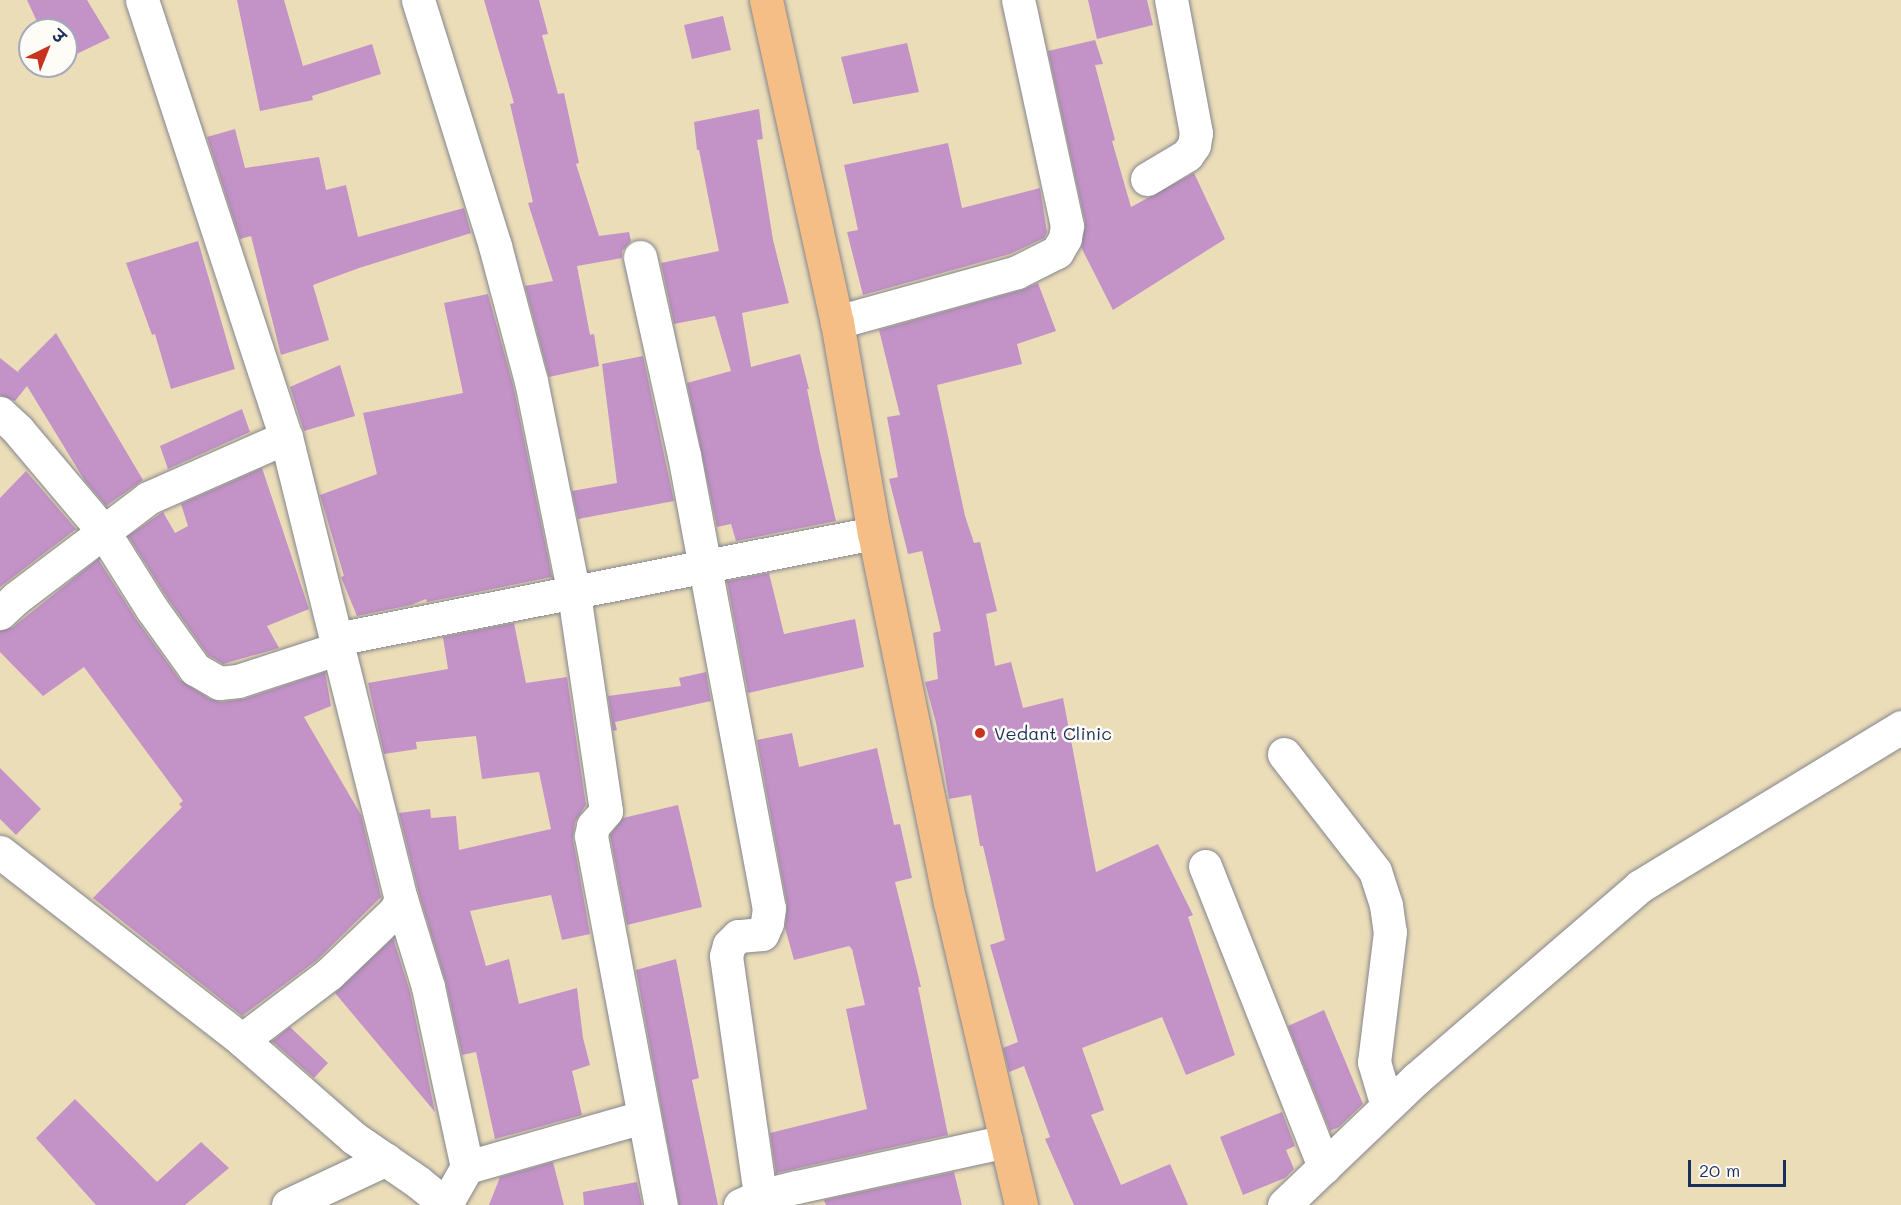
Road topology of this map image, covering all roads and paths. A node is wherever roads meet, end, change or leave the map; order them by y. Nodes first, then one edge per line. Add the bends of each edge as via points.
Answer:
1 (142, 0) edge
2 (418, 0) edge
3 (766, 0) edge
4 (1018, 0) edge
5 (1171, 0) edge
6 (1147, 179) dead end
7 (640, 257) dead end
8 (837, 322) junction
9 (0, 413) edge
10 (286, 437) junction
11 (103, 531) junction
12 (874, 533) junction
13 (704, 568) junction
14 (574, 594) junction
15 (0, 613) edge
16 (337, 644) junction
17 (1901, 727) edge
18 (1284, 754) dead end
19 (0, 852) edge
20 (1204, 866) dead end
21 (401, 899) junction
22 (242, 1040) junction
23 (1387, 1106) junction
24 (642, 1117) junction
25 (1006, 1141) junction
26 (386, 1159) junction
27 (467, 1167) junction
28 (1324, 1167) junction
29 (750, 1201) edge
30 (288, 1205) edge
31 (446, 1205) edge
32 (661, 1205) edge
33 (1021, 1205) edge
34 (1284, 1205) edge

1 - 10 street
2 - 14 street via 495,246 531,381
3 - 8 main road
4 - 8 street via 1067,226 1065,238 1057,252 1017,272
5 - 6 street via 1196,133 1187,155
7 - 13 street via 684,455
8 - 12 main road
9 - 11 street
10 - 11 street via 148,498
10 - 16 street
11 - 15 street
11 - 16 street via 195,669 219,683 238,681
12 - 13 street
12 - 25 main road via 951,902
13 - 14 street
13 - 29 street via 769,908 762,934 738,936 729,945 726,956
14 - 16 street
14 - 24 street via 606,810 593,826 591,836
16 - 21 street
17 - 23 street via 1640,886
18 - 23 street via 1375,871 1386,904 1390,932 1374,1062
19 - 22 street
20 - 28 street
21 - 22 street via 395,911 328,974
21 - 27 street via 428,987
22 - 26 street via 354,1138
23 - 28 street
24 - 27 street
24 - 32 street
25 - 29 street
25 - 33 main road
26 - 30 street
26 - 31 street
27 - 31 street
28 - 34 street

